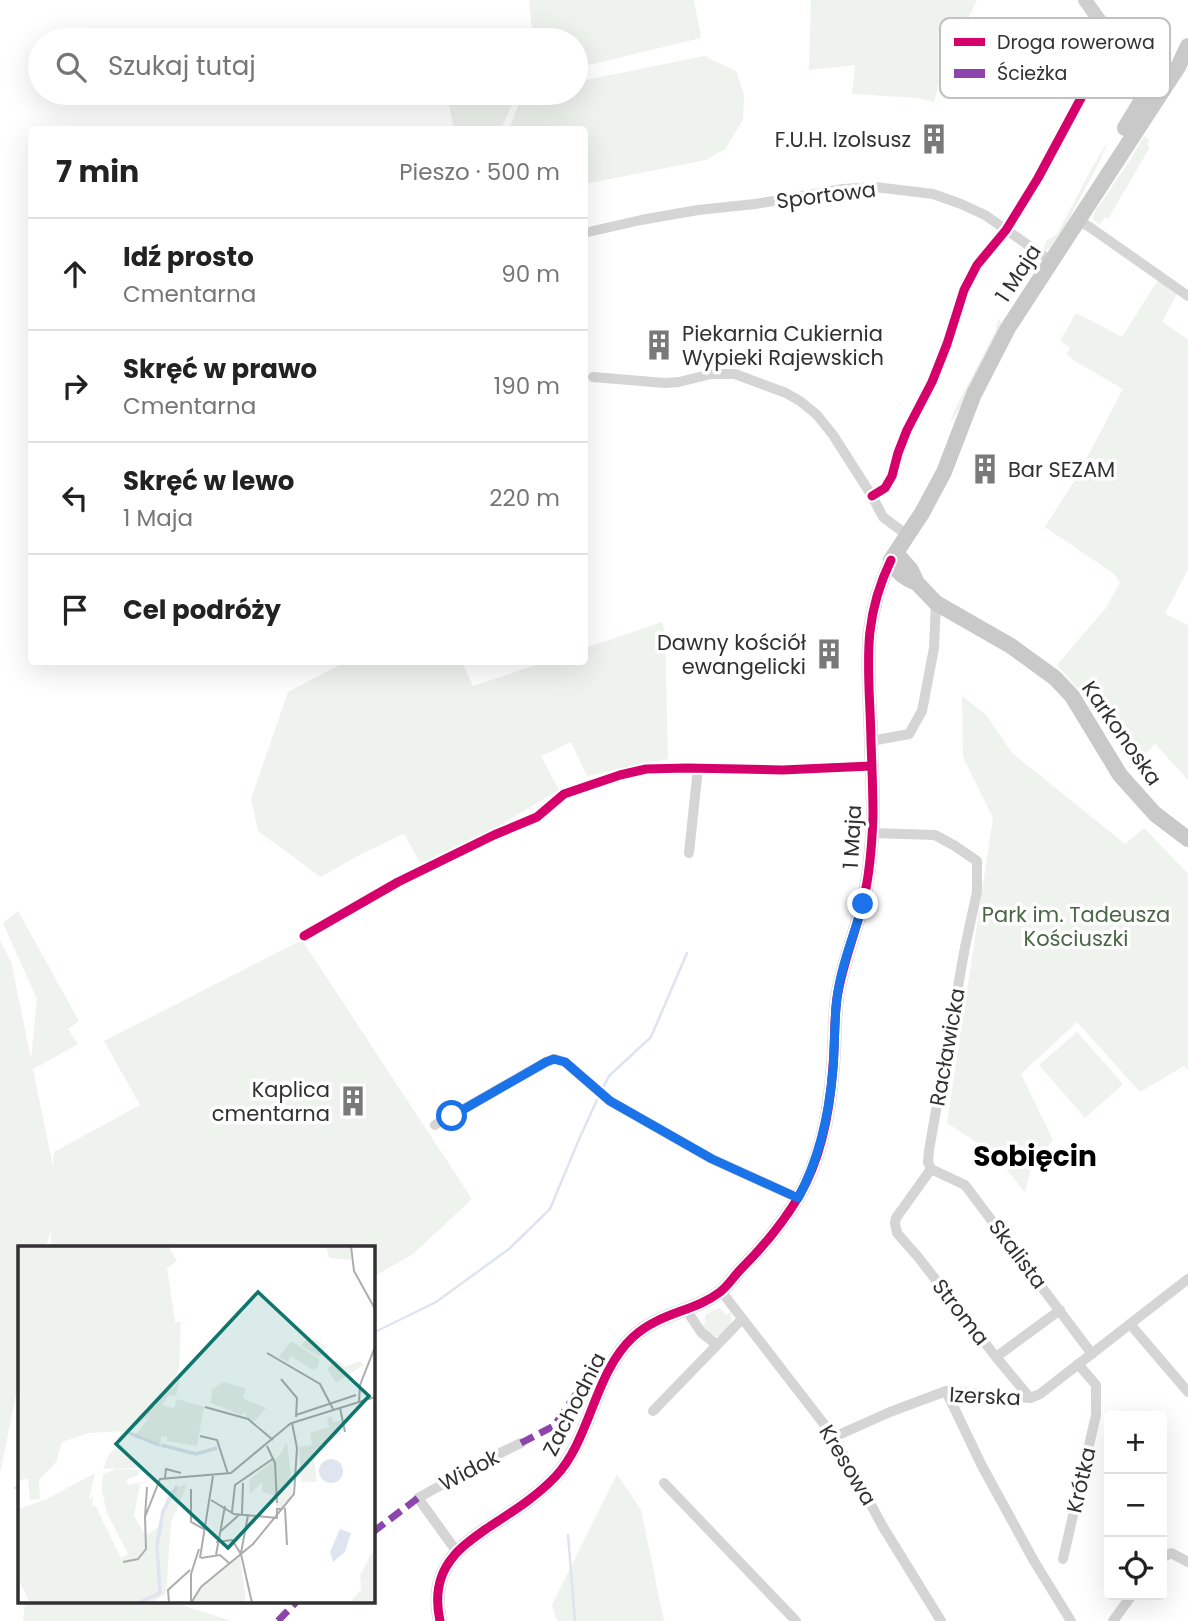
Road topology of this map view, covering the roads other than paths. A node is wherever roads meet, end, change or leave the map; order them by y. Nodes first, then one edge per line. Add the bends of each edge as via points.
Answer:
1 (1085, 0) edge
2 (1099, 18) edge
3 (1188, 43) edge
4 (1171, 62) edge
5 (1170, 75) edge
6 (1081, 98) edge
7 (1152, 98) edge
8 (1077, 219) junction
9 (1006, 230) junction
10 (588, 232) edge
11 (1051, 261) junction
12 (1188, 296) edge
13 (593, 377) dead end
14 (872, 496) junction
15 (906, 535) junction
16 (894, 556) junction
17 (911, 581) junction
18 (881, 584) junction
19 (936, 603) junction
20 (872, 741) junction
21 (871, 766) junction
22 (698, 768) junction
23 (872, 833) junction
24 (1188, 839) edge
25 (689, 853) dead end
26 (303, 936) dead end
27 (435, 1125) dead end
28 (931, 1169) junction
29 (798, 1198) junction
30 (1188, 1279) edge
31 (721, 1291) junction
32 (685, 1308) junction
33 (1060, 1310) junction
34 (742, 1319) junction
35 (1130, 1324) junction
36 (717, 1345) junction
37 (1092, 1354) junction
38 (996, 1357) junction
39 (1078, 1364) junction
40 (946, 1391) junction
41 (1188, 1392) edge
42 (1030, 1398) junction
43 (653, 1411) dead end
44 (834, 1437) junction
45 (521, 1443) dead end
46 (664, 1483) dead end
47 (457, 1552) junction
48 (1167, 1555) edge
49 (1063, 1559) dead end
50 (1188, 1562) edge
51 (1128, 1600) edge
52 (440, 1621) edge
53 (796, 1621) edge
54 (941, 1621) edge
55 (1071, 1621) edge
56 (1113, 1621) edge

1 - 2 street
3 - 4 main road, 1 Maja
3 - 5 main road, 1 Maja
6 - 9 street
7 - 8 main road, 1 Maja
8 - 11 main road, 1 Maja
8 - 12 street
9 - 10 street, Sportowa via 985,215 933,194 875,187 698,210
9 - 11 street, Sportowa
9 - 14 street via 964,289 947,344 907,430 892,477
11 - 15 main road, 1 Maja via 992,357 944,472
13 - 14 street via 665,383 722,373 770,386 817,415
14 - 15 street via 883,517
15 - 16 main road, 1 Maja
16 - 17 main road, Karkonoska via 911,570
16 - 18 street, 1 Maja
17 - 18 street
17 - 19 main road, Karkonoska
18 - 20 street, 1 Maja via 869,633
19 - 20 street via 934,648 922,711 908,734
19 - 24 main road, Karkonoska via 1011,646 1055,678 1073,696 1120,775 1155,814
20 - 21 street, 1 Maja
21 - 22 street
21 - 23 street, 1 Maja
22 - 25 street
22 - 26 street via 646,769 564,794 537,817 398,882
23 - 28 street, Racławicka via 934,835 977,861 977,892 929,1150
23 - 29 street, 1 Maja via 863,904 837,997 826,1122 814,1166
27 - 29 street via 554,1059 565,1062 610,1101 712,1159
28 - 33 street, Skalista via 965,1185
28 - 38 street, Stroma via 896,1218 897,1233
29 - 31 street, 1 Maja via 779,1227
30 - 35 street, Izerska
31 - 32 street, Zachodnia
31 - 34 street, Kresowa
32 - 36 street via 701,1332
32 - 47 street, Zachodnia via 648,1325 620,1353 559,1473
33 - 37 street, Skalista
33 - 38 street
34 - 36 street
34 - 44 street, Kresowa
35 - 37 street, Izerska
35 - 41 street
36 - 43 street
37 - 39 street, Izerska
38 - 42 street, Stroma
39 - 42 street, Izerska
39 - 49 street, Krótka via 1096,1385 1096,1415
40 - 42 street, Izerska
40 - 44 street, Izerska
40 - 55 street via 1027,1549
44 - 54 street, Kresowa
45 - 47 street, Widok via 418,1498
46 - 53 street
47 - 52 street, Zachodnia via 438,1587
48 - 50 street
51 - 56 street

